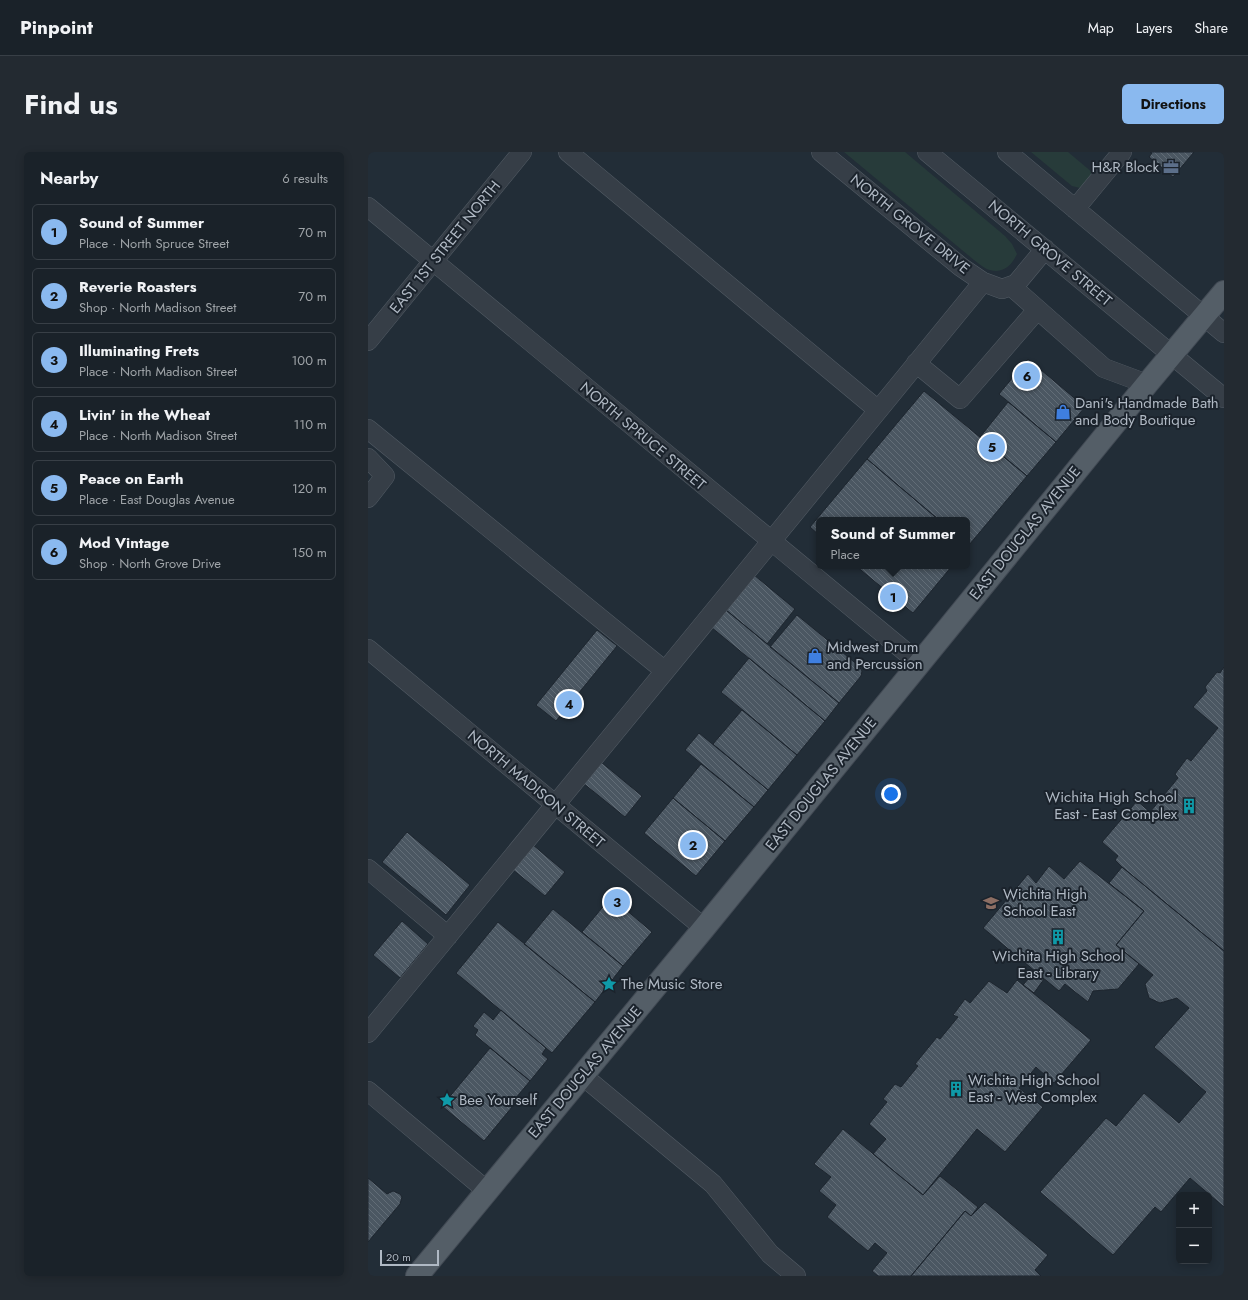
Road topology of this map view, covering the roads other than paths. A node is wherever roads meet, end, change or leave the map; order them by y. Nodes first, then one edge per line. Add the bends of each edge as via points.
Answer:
1 (522, 152) edge
2 (568, 152) edge
3 (821, 152) edge
4 (927, 152) edge
5 (1007, 152) edge
6 (1122, 152) edge
7 (368, 207) edge
8 (1076, 209) junction
9 (1044, 249) junction
10 (433, 262) junction
11 (983, 282) junction
12 (1006, 288) junction
13 (1224, 292) edge
14 (1038, 310) junction
15 (1204, 316) junction
16 (1224, 333) edge
17 (368, 341) edge
18 (1172, 355) junction
19 (916, 363) junction
20 (1147, 384) junction
21 (1224, 398) edge
22 (878, 410) junction
23 (368, 430) edge
24 (368, 458) edge
25 (368, 498) edge
26 (770, 541) junction
27 (368, 650) edge
28 (919, 663) junction
29 (665, 671) junction
30 (556, 806) junction
31 (368, 869) edge
32 (704, 928) junction
33 (448, 936) junction
34 (368, 1033) edge
35 (582, 1076) junction
36 (368, 1091) edge
37 (486, 1190) junction
38 (417, 1276) edge
39 (796, 1276) edge

1 - 10 street, EAST 1ST STREET NORTH
2 - 22 street
3 - 11 street, NORTH GROVE DRIVE via 961,267
4 - 9 street, NORTH GROVE STREET
5 - 8 street
6 - 8 street
7 - 10 street, NORTH SPRUCE STREET
8 - 15 street
9 - 12 street via 1016,284
9 - 18 street, NORTH GROVE STREET
10 - 17 street, EAST 1ST STREET NORTH
10 - 26 street, NORTH SPRUCE STREET
11 - 12 street, NORTH GROVE DRIVE
11 - 19 street
12 - 14 street
13 - 15 main road, EAST DOUGLAS AVENUE
14 - 19 street via 960,399
14 - 20 street via 1104,368
15 - 16 street
15 - 18 main road, EAST DOUGLAS AVENUE
18 - 20 main road, EAST DOUGLAS AVENUE
18 - 21 street, NORTH GROVE STREET
19 - 22 street
20 - 28 main road, EAST DOUGLAS AVENUE
22 - 26 street
23 - 29 street
24 - 25 street via 385,476
26 - 28 street, NORTH SPRUCE STREET
26 - 29 street
27 - 30 street, NORTH MADISON STREET
28 - 32 main road, EAST DOUGLAS AVENUE
29 - 30 street
30 - 32 street, NORTH MADISON STREET
30 - 33 street
31 - 33 street
32 - 35 main road, EAST DOUGLAS AVENUE
33 - 34 street
35 - 37 main road, EAST DOUGLAS AVENUE
35 - 39 street via 713,1184 770,1254
36 - 37 street
37 - 38 main road, EAST DOUGLAS AVENUE

